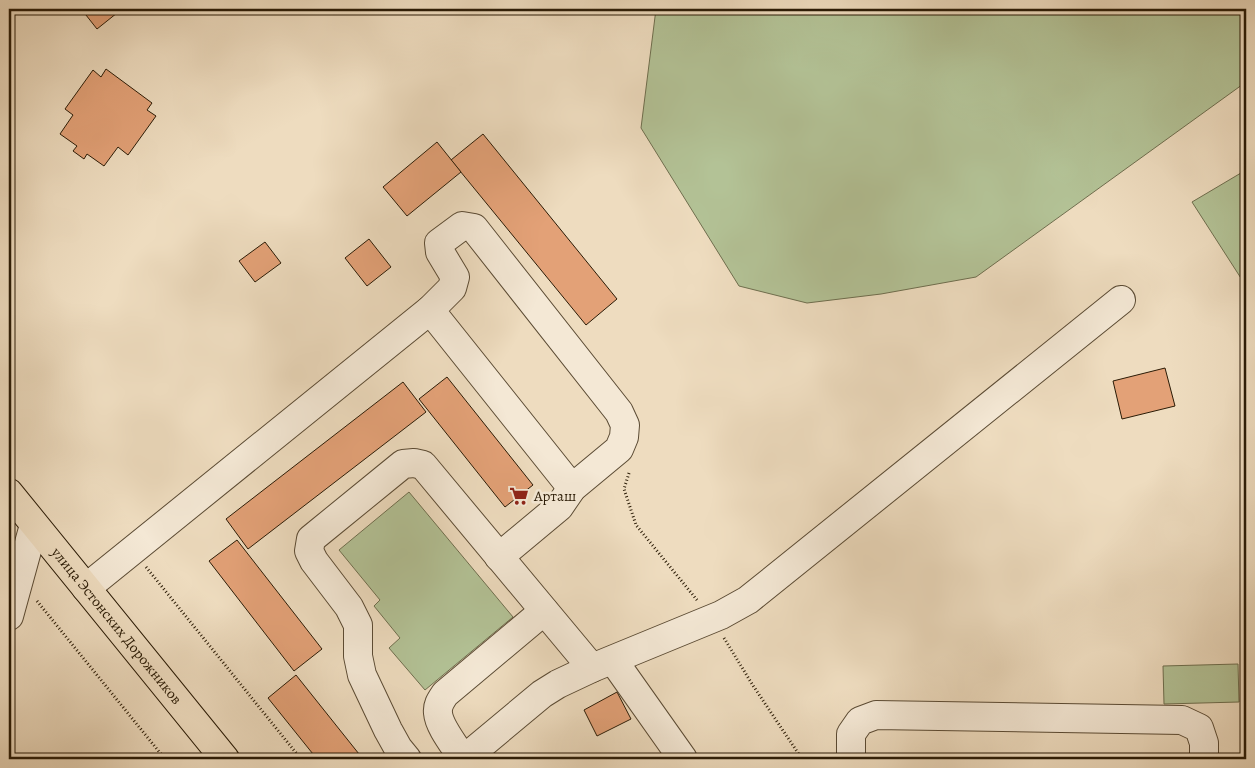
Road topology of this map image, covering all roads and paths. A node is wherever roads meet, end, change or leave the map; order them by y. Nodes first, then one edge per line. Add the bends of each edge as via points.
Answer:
1 (1121, 300) dead end
2 (430, 310) junction
3 (572, 488) junction
4 (9, 493) edge
5 (34, 525) junction
6 (499, 557) junction
7 (141, 561) dead end
8 (18, 577) junction
9 (86, 588) junction
10 (544, 611) junction
11 (9, 616) edge
12 (602, 664) junction
13 (297, 754) junction
14 (165, 759) edge
15 (225, 759) edge
16 (291, 759) edge
17 (301, 759) edge
18 (407, 759) edge
19 (463, 759) edge
20 (682, 759) edge
21 (851, 759) edge
22 (1204, 759) edge

1 - 12 lane via 748,600 721,616
2 - 3 lane
2 - 3 lane via 452,288 455,277 440,252 439,243 462,226 474,228 619,412 625,425 619,448
2 - 9 lane
3 - 6 lane via 559,507
4 - 5 main road, улица Эстонских Дорожников
5 - 8 lane
5 - 9 main road, улица Эстонских Дорожников
6 - 10 lane
6 - 18 lane via 423,465 414,463 403,464 311,539 310,551 314,561 349,607 358,625 362,675 388,730
7 - 13 path
8 - 11 lane
8 - 14 path
9 - 15 main road, улица Эстонских Дорожников
10 - 12 lane
10 - 19 lane via 439,702 440,722
12 - 19 lane via 542,694
12 - 20 lane
13 - 16 path
13 - 17 path
21 - 22 lane via 851,734 860,721 876,715 1182,720 1199,728 1204,743

